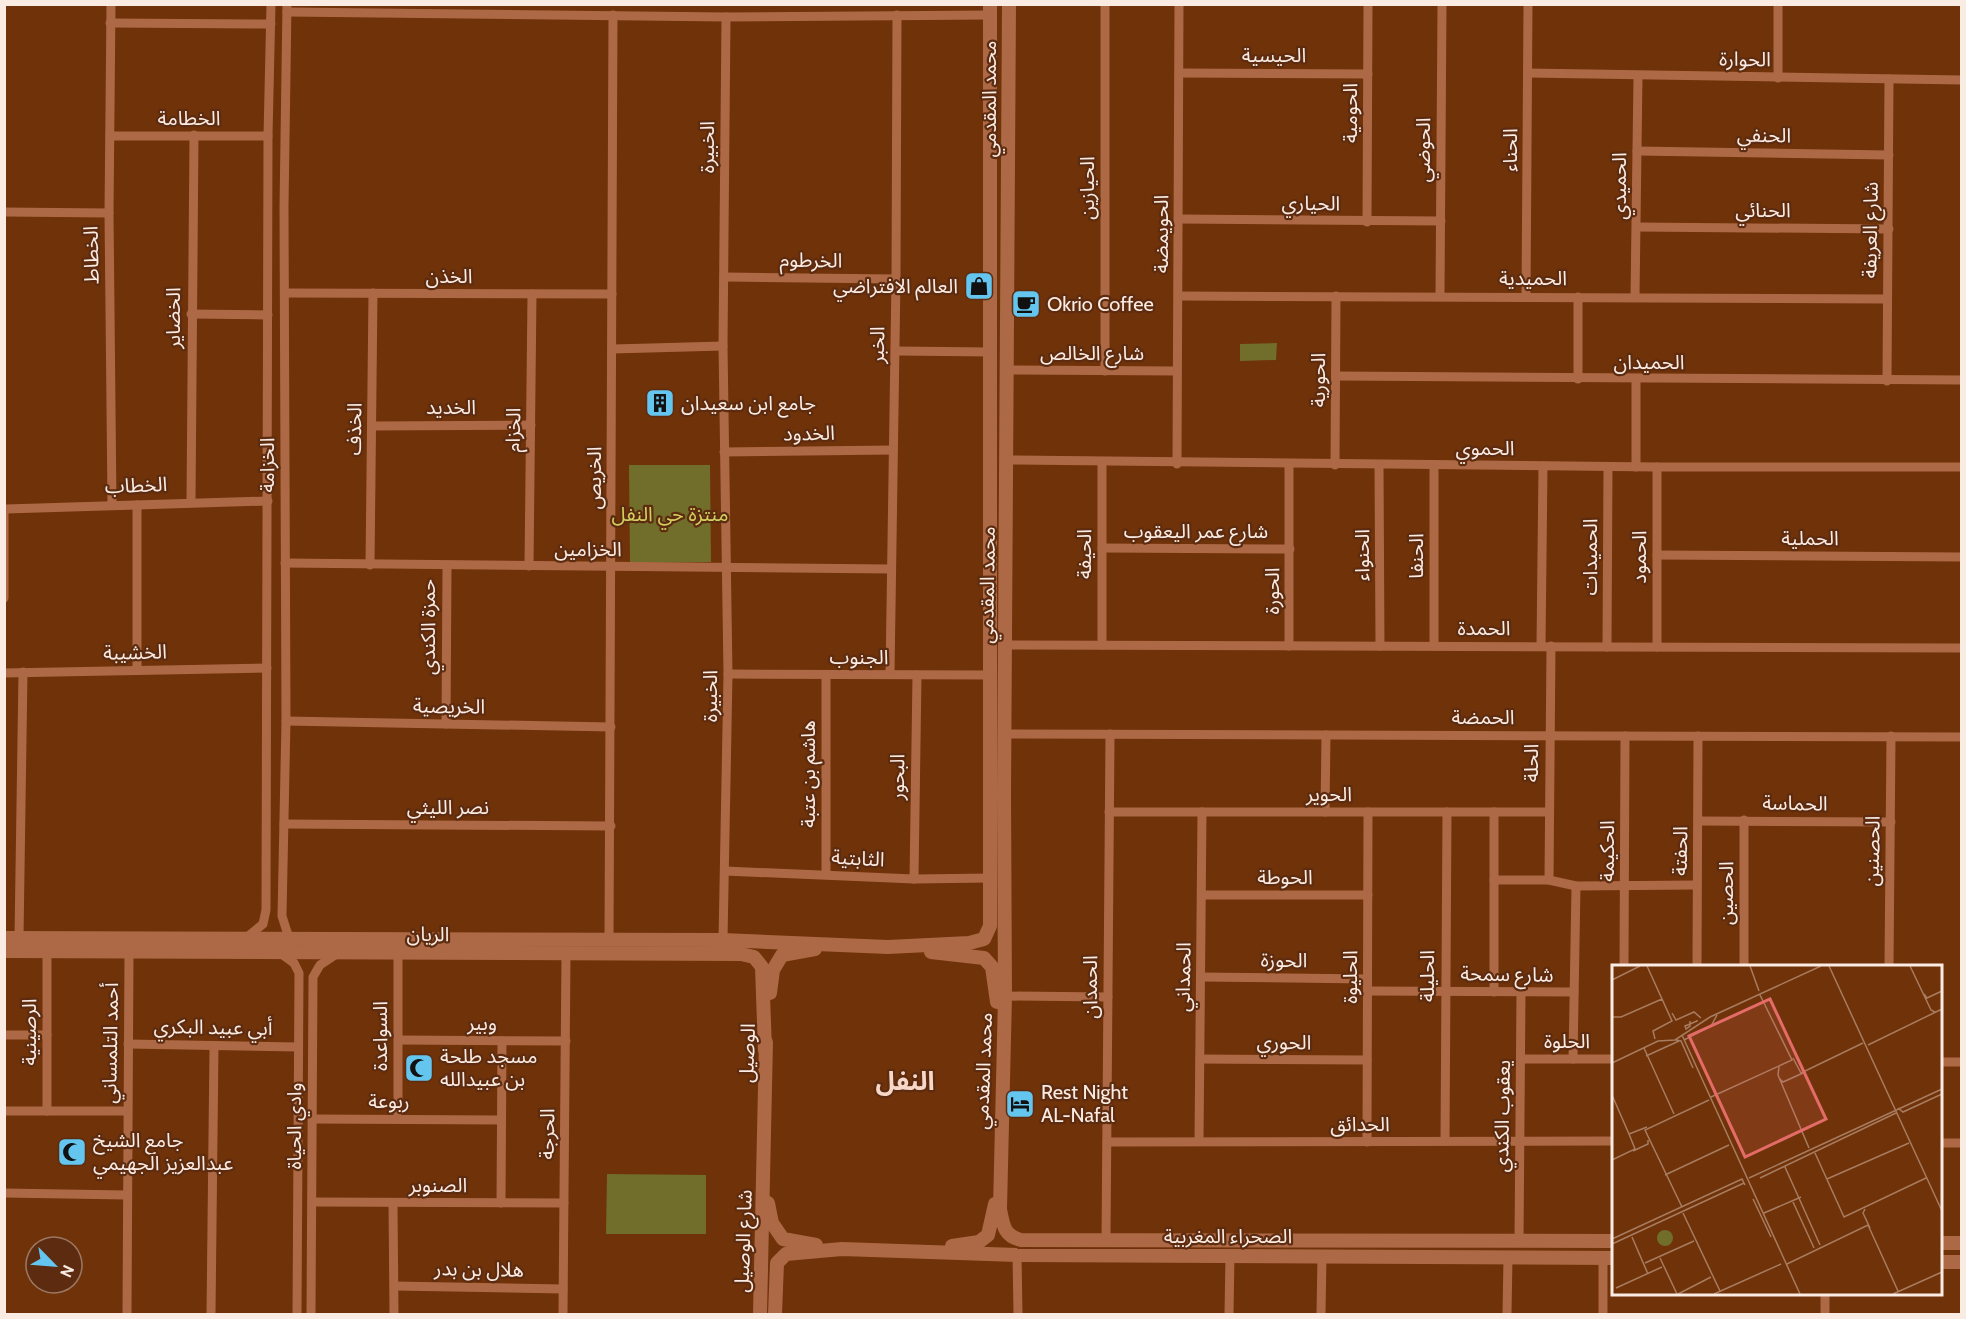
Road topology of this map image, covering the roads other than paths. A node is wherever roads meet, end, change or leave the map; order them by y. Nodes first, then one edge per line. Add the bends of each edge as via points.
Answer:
1 (111, 4) edge
2 (271, 4) edge
3 (673, 4) edge
4 (1009, 4) edge
5 (1105, 4) edge
6 (1179, 4) edge
7 (1368, 4) edge
8 (1442, 4) edge
9 (1528, 4) edge
10 (1778, 4) edge
11 (287, 8) edge
12 (446, 9) edge
13 (990, 10) edge
14 (613, 15) junction
15 (673, 15) junction
16 (897, 15) junction
17 (726, 17) junction
18 (110, 23) junction
19 (270, 24) junction
20 (1179, 73) junction
21 (1528, 73) junction
22 (1368, 74) junction
23 (1638, 76) junction
24 (1778, 78) junction
25 (1889, 79) junction
26 (1962, 80) edge
27 (194, 135) junction
28 (110, 136) junction
29 (268, 136) junction
30 (1638, 152) junction
31 (1889, 155) junction
32 (4, 212) edge
33 (109, 213) junction
34 (1180, 219) junction
35 (1441, 221) junction
36 (1367, 222) junction
37 (1637, 227) junction
38 (1889, 229) junction
39 (724, 277) junction
40 (896, 279) junction
41 (286, 293) junction
42 (373, 293) junction
43 (532, 294) junction
44 (612, 294) junction
45 (1179, 296) junction
46 (1336, 296) junction
47 (1440, 296) junction
48 (1526, 296) junction
49 (1578, 297) junction
50 (1635, 297) junction
51 (1887, 298) junction
52 (191, 314) junction
53 (268, 315) junction
54 (723, 346) junction
55 (613, 349) junction
56 (896, 351) junction
57 (991, 352) junction
58 (1006, 370) junction
59 (1105, 371) junction
60 (1177, 371) junction
61 (1335, 376) junction
62 (1578, 379) junction
63 (1636, 380) junction
64 (1962, 380) edge
65 (1887, 381) junction
66 (992, 390) junction
67 (1006, 390) junction
68 (268, 411) junction
69 (285, 412) junction
70 (531, 425) junction
71 (372, 426) junction
72 (893, 450) junction
73 (724, 452) junction
74 (1007, 460) junction
75 (1102, 463) junction
76 (1177, 464) junction
77 (1289, 464) junction
78 (1335, 465) junction
79 (1379, 465) junction
80 (1434, 466) junction
81 (1543, 466) junction
82 (1608, 467) junction
83 (1636, 467) junction
84 (1657, 467) junction
85 (1962, 467) edge
86 (191, 501) junction
87 (268, 501) junction
88 (112, 504) junction
89 (137, 504) junction
90 (5, 508) edge
91 (1102, 548) junction
92 (1290, 549) junction
93 (1658, 555) junction
94 (1962, 557) edge
95 (285, 563) junction
96 (370, 565) junction
97 (529, 566) junction
98 (447, 567) junction
99 (612, 567) junction
100 (725, 568) junction
101 (890, 569) junction
102 (5, 589) edge
103 (4, 598) edge
104 (1006, 645) junction
105 (1102, 645) junction
106 (1289, 646) junction
107 (1380, 646) junction
108 (1434, 646) junction
109 (1541, 646) junction
110 (1551, 646) junction
111 (1607, 647) junction
112 (1657, 647) junction
113 (1962, 648) edge
114 (267, 668) junction
115 (137, 669) junction
116 (23, 672) junction
117 (4, 673) edge
118 (728, 674) junction
119 (890, 674) junction
120 (826, 675) junction
121 (917, 675) junction
122 (990, 675) junction
123 (286, 721) junction
124 (446, 724) junction
125 (611, 727) junction
126 (1004, 734) junction
127 (1110, 734) junction
128 (1326, 735) junction
129 (1549, 735) junction
130 (1625, 736) junction
131 (1698, 736) junction
132 (1891, 736) junction
133 (1962, 736) edge
134 (997, 793) junction
135 (1109, 812) junction
136 (1202, 812) junction
137 (1325, 812) junction
138 (1368, 812) junction
139 (1447, 812) junction
140 (1494, 812) junction
141 (1549, 812) junction
142 (1744, 820) junction
143 (1698, 821) junction
144 (1891, 822) junction
145 (284, 824) junction
146 (611, 826) junction
147 (725, 871) junction
148 (825, 874) junction
149 (990, 878) junction
150 (914, 879) junction
151 (1494, 880) junction
152 (1549, 880) junction
153 (1625, 885) junction
154 (1697, 885) junction
155 (1575, 886) junction
156 (283, 895) junction
157 (1202, 895) junction
158 (266, 896) junction
159 (1368, 896) junction
160 (11, 938) edge
161 (243, 939) junction
162 (301, 939) junction
163 (490, 940) junction
164 (609, 940) junction
165 (723, 940) junction
166 (837, 945) junction
167 (888, 947) junction
168 (4, 951) edge
169 (277, 951) junction
170 (341, 951) junction
171 (46, 952) junction
172 (129, 953) junction
173 (795, 953) joint
174 (398, 954) junction
175 (566, 954) junction
176 (489, 955) junction
177 (1624, 965) edge
178 (1697, 965) edge
179 (1744, 965) edge
180 (1889, 965) edge
181 (1201, 977) junction
182 (1367, 979) junction
183 (1368, 991) junction
184 (1445, 991) junction
185 (1494, 992) junction
186 (1521, 992) junction
187 (1574, 992) junction
188 (1005, 996) junction
189 (1108, 997) junction
190 (312, 1001) junction
191 (299, 1002) junction
192 (4, 1035) edge
193 (47, 1035) junction
194 (399, 1040) junction
195 (502, 1041) junction
196 (566, 1041) junction
197 (128, 1044) junction
198 (214, 1046) junction
199 (298, 1047) junction
200 (765, 1050) junction
201 (1002, 1056) junction
202 (1200, 1059) junction
203 (1521, 1059) junction
204 (1573, 1059) junction
205 (1612, 1059) edge
206 (1367, 1060) junction
207 (1942, 1062) edge
208 (1962, 1062) edge
209 (4, 1111) edge
210 (47, 1111) junction
211 (127, 1111) junction
212 (398, 1118) junction
213 (312, 1119) junction
214 (501, 1120) junction
215 (1199, 1141) junction
216 (1444, 1141) junction
217 (1520, 1141) junction
218 (1612, 1141) edge
219 (1107, 1142) junction
220 (1367, 1142) junction
221 (1942, 1143) edge
222 (1962, 1143) edge
223 (1000, 1167) junction
224 (764, 1168) junction
225 (4, 1193) edge
226 (126, 1195) junction
227 (312, 1202) junction
228 (393, 1203) junction
229 (501, 1203) junction
230 (564, 1203) junction
231 (1007, 1234) joint
232 (1106, 1239) junction
233 (1309, 1239) junction
234 (1326, 1239) junction
235 (1519, 1241) junction
236 (1612, 1241) edge
237 (1942, 1243) edge
238 (1962, 1243) edge
239 (842, 1249) junction
240 (905, 1250) junction
241 (1017, 1255) junction
242 (1230, 1255) junction
243 (1319, 1256) junction
244 (1508, 1258) junction
245 (1608, 1258) edge
246 (1942, 1262) edge
247 (1962, 1262) edge
248 (394, 1286) junction
249 (563, 1289) junction
250 (1825, 1295) edge
251 (127, 1314) edge
252 (211, 1314) edge
253 (297, 1314) edge
254 (311, 1314) edge
255 (394, 1314) edge
256 (563, 1314) edge
257 (760, 1314) edge
258 (774, 1314) edge
259 (1018, 1314) edge
260 (1229, 1314) edge
261 (1321, 1314) edge
262 (1507, 1314) edge
263 (1603, 1314) edge
264 (1825, 1314) edge

1 - 18 street, الخطاط
2 - 19 street, الخزامة
3 - 15 street
4 - 58 street, محمد المقدمي
5 - 59 street, الحيازين
6 - 20 street, الحويمضة
7 - 22 street, الحومية
8 - 35 street, الحوضي
9 - 21 street, الحناء
10 - 24 street
11 - 12 street
11 - 41 street, الخزامة
12 - 14 street
13 - 16 street
13 - 57 street, محمد المقدمي
14 - 15 street
14 - 44 street, الخريص
15 - 17 street
16 - 17 street
16 - 40 street, الخبر
17 - 39 street, الخبيرة
18 - 19 street
18 - 28 street, الخطاط
19 - 29 street, الخزامة
20 - 22 street, الحيسية
20 - 34 street, الحويمضة
21 - 23 street, الحوارة
21 - 48 street, الحناء
22 - 36 street, الحومية
23 - 24 street, الحوارة
23 - 30 street, الحميدي
24 - 25 street, الحوارة
25 - 26 street, الحوارة
25 - 31 street, شارع العريفة
27 - 28 street, الخطامة
27 - 29 street, الخطامة
27 - 52 street, الخضاير
28 - 33 street, الخطاط
29 - 53 street, الخزامة
30 - 31 street, الحنفي
30 - 37 street, الحميدي
31 - 38 street, شارع العريفة
32 - 33 street
33 - 88 street, الخطاط
34 - 36 street, الحياري
34 - 45 street, الحويمضة
35 - 36 street, الحياري
35 - 47 street, الحوضي
37 - 38 street, الحنائي
37 - 50 street, الحميدي
38 - 51 street, شارع العريفة
39 - 40 street, الخرطوم
39 - 54 street, الخبيرة
40 - 56 street, الخبر
41 - 42 street, الخذن
41 - 69 street, الخزامة
42 - 43 street, الخذن
42 - 71 street, الخذف
43 - 44 street, الخذن
43 - 70 street, الخزام
44 - 55 street, الخريص
45 - 46 street, الحميدية
45 - 60 street, الحويمضة
46 - 47 street, الحميدية
46 - 61 street, الحورية
47 - 48 street, الحميدية
48 - 49 street, الحميدية
49 - 50 street, الحميدية
49 - 62 street
50 - 51 street, الحميدية
51 - 65 street, شارع العريفة
52 - 53 street
52 - 86 street, الخضاير
53 - 68 street, الخزامة
54 - 55 street
54 - 73 street, الخبيرة
55 - 99 street, الخريص
56 - 57 street
56 - 72 street, الخبر
57 - 66 street, محمد المقدمي
58 - 59 street, شارع الخالص
58 - 67 street, محمد المقدمي
59 - 60 street, شارع الخالص
60 - 76 street, الحويمضة
61 - 62 street, الحميدان
61 - 78 street, الحورية
62 - 63 street, الحميدان
63 - 65 street, الحميدان
63 - 83 street
64 - 65 street, الحميدان
66 - 67 street
66 - 122 street, محمد المقدمي
67 - 74 street, محمد المقدمي
68 - 69 street
68 - 87 street, الخزامة
69 - 95 street, الخزامة
70 - 71 street, الخديد
70 - 97 street, الخزام
71 - 96 street, الخذف
72 - 73 street, الخدود
72 - 101 street, الخبر
73 - 100 street, الخبيرة
74 - 75 street, الحموي
74 - 104 street, محمد المقدمي
75 - 76 street, الحموي
75 - 91 street, الحيفة
76 - 77 street, الحموي
77 - 78 street, الحموي
77 - 92 street, الحورة
78 - 79 street, الحموي
79 - 80 street, الحموي
79 - 107 street, الحنواء
80 - 81 street, الحموي
80 - 108 street, الحنفا
81 - 82 street, الحموي
81 - 109 street
82 - 83 street, الحموي
82 - 111 street, الحميدات
83 - 84 street, الحموي
84 - 85 street, الحموي
84 - 93 street, الحمود
86 - 87 street, الخطاب
86 - 89 street, الخطاب
87 - 114 street, الخزامة
88 - 89 street, الخطاب
88 - 90 street, الخطاب
89 - 115 street
90 - 102 street
91 - 92 street, شارع عمر اليعقوب
91 - 105 street, الحيفة
92 - 106 street, الحورة
93 - 94 street, الحملية
93 - 112 street, الحمود
95 - 96 street, الخزامين
95 - 123 street, الخزامة
96 - 98 street, الخزامين
97 - 98 street, الخزامين
97 - 99 street, الخزامين
98 - 124 street, حمزة الكندي
99 - 100 street, الخزامين
99 - 125 street, الخريص
100 - 101 street, الخزامين
100 - 118 street, الخبيرة
101 - 119 street, الخبر
102 - 103 street
104 - 105 street, الحمدة
104 - 126 street, محمد المقدمي
105 - 106 street, الحمدة
106 - 107 street, الحمدة
107 - 108 street, الحمدة
108 - 109 street, الحمدة
109 - 110 street, الحمدة
110 - 111 street, الحمدة
110 - 129 street, الحلة
111 - 112 street, الحمدة
112 - 113 street, الحمدة
114 - 115 street, الخشيبة
114 - 158 street, الخزامة
115 - 116 street, الخشيبة
116 - 117 street, الخشيبة
116 - 160 street
118 - 120 street, الجنوب
118 - 147 street, الخبيرة
119 - 120 street, الجنوب
119 - 121 street, الجنوب
120 - 148 street, هاشم بن عتبة
121 - 122 street, الجنوب
121 - 150 street, البحور
122 - 134 street, محمد المقدمي
123 - 124 street, الخريصية
123 - 145 street, الخزامة
124 - 125 street, الخريصية
125 - 146 street, الخريص
126 - 127 street, الحمضة
126 - 134 street, محمد المقدمي
127 - 128 street, الحمضة
127 - 135 street, الحمدان
128 - 129 street, الحمضة
128 - 137 street
129 - 130 street, الحمضة
129 - 141 street, الحلة
130 - 131 street, الحمضة
130 - 153 street, الحكيمة
131 - 132 street, الحمضة
131 - 143 street, الحفتة
132 - 133 street, الحمضة
132 - 144 street, الحصنين
134 - 149 street, محمد المقدمي
134 - 188 street, محمد المقدمي
135 - 136 street, الحوير
135 - 189 street, الحمدان
136 - 137 street, الحوير
136 - 157 street, الحمداني
137 - 138 street, الحوير
138 - 139 street, الحوير
138 - 159 street, الحليوة
139 - 140 street, الحوير
139 - 184 street, الحليلة
140 - 141 street, الحوير
140 - 151 street
141 - 152 street, الحلة
142 - 143 street, الحماسة
142 - 144 street, الحماسة
142 - 179 street, الحصين
143 - 154 street, الحفتة
144 - 180 street, الحصنين
145 - 146 street, نصر الليثي
145 - 156 street, الخزامة
146 - 164 street, الخريص
147 - 148 street, الثابتية
147 - 165 street, الخبيرة
148 - 150 street, الثابتية
149 - 150 street, الثابتية
149 - 167 street, محمد المقدمي via 987,933 969,944
151 - 152 street
151 - 185 street
152 - 155 street
153 - 154 street
153 - 155 street
153 - 177 street, الحكيمة
154 - 178 street, الحفتة
155 - 187 street
156 - 158 street
156 - 162 street, الخزامة via 288,935
157 - 159 street, الحوطة
157 - 181 street, الحمداني
158 - 161 street, الخزامة via 263,924
159 - 182 street, الحليوة
160 - 161 street, الريان
161 - 162 street, الريان
162 - 163 street, الريان
163 - 164 street, الريان
163 - 176 street
164 - 165 street, الريان
165 - 166 street, الريان
166 - 167 street, الريان
166 - 173 street, الريان
167 - 201 street via 984,958 992,967 995,983
168 - 171 street, الريان
169 - 170 street, الريان
169 - 172 street, الريان
169 - 191 street, وادي الحياة via 294,963 299,973
170 - 174 street, الريان
170 - 190 street, وادي الحياة via 320,965 313,977
171 - 172 street, الريان
171 - 193 street, الرصينية
172 - 197 street, أحمد التلمساني
173 - 200 street, الوصيل via 782,955 772,970
174 - 176 street, الريان
174 - 194 street, السواعدة
175 - 176 street, الريان
175 - 196 street, الحرجة
175 - 200 street, الريان via 754,957 762,967
181 - 182 street, الحوزة
181 - 202 street, الحمداني
182 - 183 street, الحليوة
183 - 184 street, شارع سمحة
183 - 206 street, الحليوة
184 - 185 street, شارع سمحة
184 - 216 street, الحليلة
185 - 186 street, شارع سمحة
186 - 187 street, شارع سمحة
186 - 203 street, يعقوب الكندي
187 - 204 street
188 - 189 street
188 - 201 street, محمد المقدمي
189 - 219 street, الحمدان
190 - 191 street
190 - 213 street, وادي الحياة
191 - 199 street, وادي الحياة
192 - 193 street
193 - 210 street, الرصينية
194 - 195 street, وبير
194 - 212 street, السواعدة
195 - 196 street, وبير
195 - 214 street
196 - 230 street, الحرجة
197 - 198 street, أبي عبيد البكري
197 - 211 street, أحمد التلمساني
198 - 199 street, أبي عبيد البكري
198 - 252 street
199 - 253 street, وادي الحياة
200 - 224 street, الوصيل
201 - 223 street, محمد المقدمي
202 - 206 street, الحوري
202 - 215 street, الحمداني
203 - 204 street, الحلوة
203 - 217 street, يعقوب الكندي
204 - 205 street, الحلوة
206 - 220 street, الحليوة
207 - 208 street
209 - 210 street
210 - 211 street
211 - 226 street, أحمد التلمساني
212 - 213 street, ربوعة
212 - 214 street, ربوعة
213 - 227 street, وادي الحياة
214 - 229 street
215 - 219 street, الحدائق
215 - 220 street, الحدائق
216 - 217 street, الحدائق
216 - 220 street, الحدائق
217 - 218 street, الحدائق
217 - 235 street, يعقوب الكندي
219 - 232 street, الحمدان
221 - 222 street
223 - 231 street, محمد المقدمي via 1000,1209
223 - 240 street, محمد المقدمي via 988,1235 969,1244
224 - 239 street via 772,1222 783,1239
224 - 257 street, شارع الوصيل
225 - 226 street
226 - 251 street, أحمد التلمساني
227 - 228 street, الصنوبر
227 - 254 street, وادي الحياة
228 - 229 street, الصنوبر
228 - 248 street
229 - 230 street, الصنوبر
230 - 249 street, الحرجة
231 - 232 street, الصحراء المغربية via 1021,1240
232 - 233 street, الصحراء المغربية
233 - 234 street, الصحراء المغربية
233 - 243 street
234 - 235 street, الصحراء المغربية
234 - 243 street
235 - 236 street, الصحراء المغربية
237 - 238 street
239 - 240 street, الصحراء المغربية
239 - 258 street, شارع الوصيل via 786,1254 777,1263
240 - 241 street, الصحراء المغربية
241 - 242 street, الصحراء المغربية
241 - 259 street
242 - 243 street, الصحراء المغربية
242 - 260 street
243 - 244 street, الصحراء المغربية
243 - 261 street
244 - 245 street, الصحراء المغربية
244 - 262 street
245 - 263 street
246 - 247 street
248 - 249 street, هلال بن بدر
248 - 255 street
249 - 256 street, الحرجة
250 - 264 street

